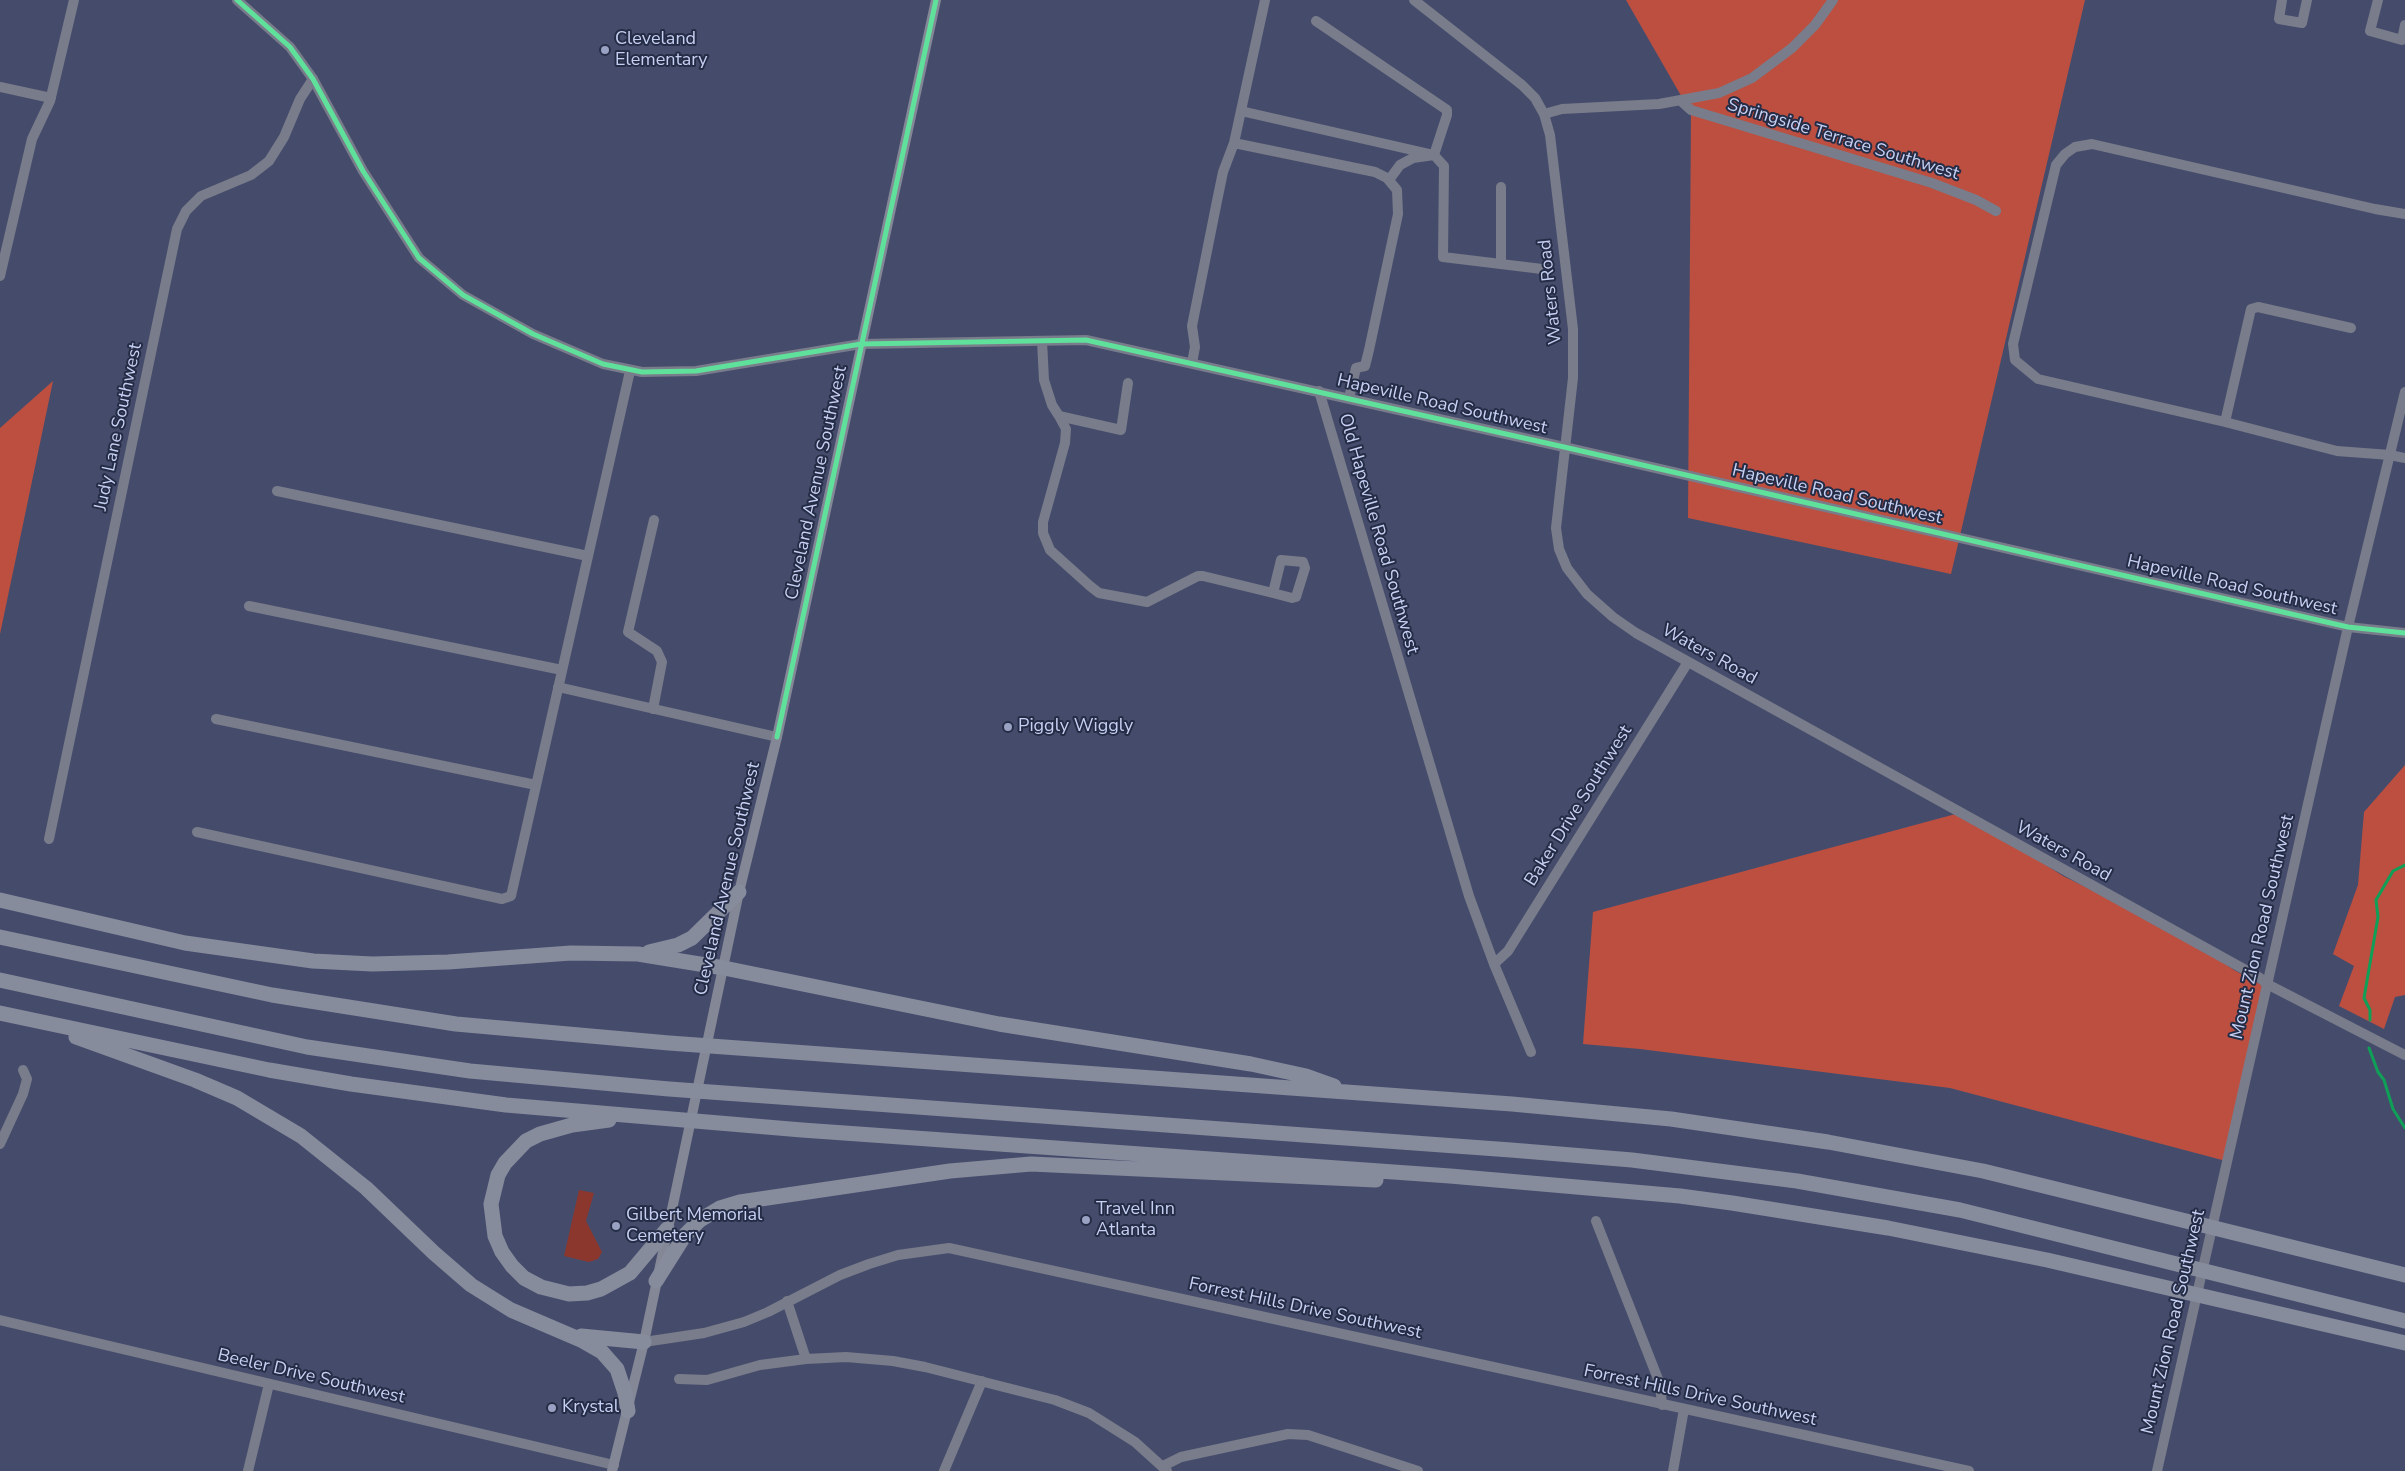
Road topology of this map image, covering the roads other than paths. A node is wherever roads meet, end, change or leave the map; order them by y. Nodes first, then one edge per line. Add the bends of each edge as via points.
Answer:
1 (74, 0) edge
2 (237, 0) edge
3 (936, 0) edge
4 (1265, 0) edge
5 (1414, 0) edge
6 (1833, 0) edge
7 (2282, 0) edge
8 (2307, 0) edge
9 (2378, 0) edge
10 (1316, 21) dead end
11 (2405, 25) edge
12 (313, 79) junction
13 (0, 87) edge
14 (51, 98) junction
15 (1681, 101) junction
16 (1241, 111) junction
17 (1544, 114) junction
18 (1234, 143) junction
19 (1434, 154) junction
20 (1389, 180) junction
21 (1502, 187) dead end
22 (1996, 211) dead end
23 (2405, 214) edge
24 (3, 249) edge
25 (1501, 263) junction
26 (1542, 269) dead end
27 (0, 276) edge
28 (2351, 328) dead end
29 (1042, 341) junction
30 (861, 344) junction
31 (1192, 363) junction
32 (630, 371) junction
33 (1128, 383) dead end
34 (1319, 391) junction
35 (2405, 392) edge
36 (1349, 398) junction
37 (1059, 416) junction
38 (2225, 422) junction
39 (1564, 447) junction
40 (2390, 455) junction
41 (2405, 458) edge
42 (277, 491) dead end
43 (654, 520) dead end
44 (588, 556) junction
45 (1273, 593) dead end
46 (249, 606) dead end
47 (2348, 627) junction
48 (2405, 633) edge
49 (1688, 662) junction
50 (562, 670) junction
51 (558, 687) junction
52 (653, 708) junction
53 (216, 719) dead end
54 (777, 737) junction
55 (536, 785) junction
56 (197, 832) dead end
57 (49, 839) dead end
58 (739, 892) junction
59 (0, 900) edge
60 (0, 928) edge
61 (0, 937) edge
62 (638, 954) junction
63 (1494, 964) junction
64 (134, 966) junction
65 (724, 968) junction
66 (0, 980) edge
67 (2266, 984) junction
68 (0, 1013) edge
69 (20, 1018) junction
70 (1531, 1052) dead end
71 (2405, 1054) edge
72 (23, 1070) dead end
73 (1354, 1092) junction
74 (635, 1116) junction
75 (0, 1144) edge
76 (1450, 1176) junction
77 (1596, 1221) dead end
78 (667, 1229) junction
79 (2405, 1275) edge
80 (656, 1281) junction
81 (787, 1301) junction
82 (0, 1320) edge
83 (2405, 1322) edge
84 (567, 1333) junction
85 (644, 1342) junction
86 (2405, 1343) edge
87 (806, 1359) junction
88 (679, 1379) dead end
89 (982, 1381) junction
90 (269, 1384) junction
91 (1662, 1405) junction
92 (1684, 1409) junction
93 (628, 1411) junction
94 (613, 1468) edge
95 (1165, 1468) edge
96 (248, 1471) edge
97 (944, 1471) edge
98 (1418, 1471) edge
99 (1673, 1471) edge
100 (1969, 1471) edge
101 (2157, 1471) edge

1 - 14 street
2 - 12 street via 290,47
3 - 30 main road, Cleveland Avenue Southwest
4 - 16 street
5 - 17 street, Waters Road via 1522,85
6 - 15 street via 1816,25 1752,78 1719,93
7 - 8 street via 2279,19 2302,23
9 - 11 street via 2370,31 2402,40
10 - 19 street via 1447,110
12 - 32 street via 363,171 419,258 440,278 463,295 534,334 603,364
12 - 57 street, Judy Lane Southwest via 269,161 251,175 201,196 186,211 177,229
13 - 14 street
14 - 24 street via 32,139
15 - 17 street via 1562,109
15 - 22 street, Springside Terrace Southwest via 1691,110 1932,184
16 - 18 street
16 - 19 street
17 - 39 street, Waters Road via 1550,135 1573,329 1573,378
18 - 20 street via 1375,172
18 - 31 street via 1223,172 1192,326 1195,347
19 - 20 street via 1413,158 1400,166
19 - 25 street via 1444,166 1443,257
20 - 36 street via 1397,190 1398,214 1365,366 1356,368
21 - 25 street
23 - 38 street via 2092,144 2075,147 2065,154 2056,165 2049,192 2013,344 2015,360 2038,379
24 - 27 street
25 - 26 street
28 - 38 street via 2251,308
29 - 30 street
29 - 31 street via 1086,340
29 - 37 street via 1044,380
30 - 32 street via 696,371
30 - 54 main road, Cleveland Avenue Southwest
31 - 34 street
32 - 44 street
33 - 37 street via 1121,430
34 - 36 street, Hapeville Road Southwest
34 - 63 street, Old Hapeville Road Southwest via 1447,828
35 - 40 street, Mount Zion Road Southwest
36 - 39 street, Hapeville Road Southwest
37 - 45 street via 1066,429 1065,442 1043,532 1050,550 1090,586 1099,593 1146,602 1203,576
38 - 40 street via 2337,452
39 - 47 street, Hapeville Road Southwest
39 - 49 street, Waters Road via 1556,528 1559,549 1567,568 1587,594 1613,617
40 - 41 street
40 - 47 street, Mount Zion Road Southwest
42 - 44 street
43 - 52 street via 628,632 657,651 662,662
44 - 50 street
46 - 50 street
47 - 48 street, Hapeville Road Southwest
47 - 67 street, Mount Zion Road Southwest
49 - 63 street, Baker Drive Southwest via 1508,952
49 - 67 street, Waters Road
50 - 51 street
51 - 52 street
51 - 55 street
52 - 54 street
53 - 55 street
54 - 58 main road, Cleveland Avenue Southwest
55 - 56 street via 510,896 502,899
58 - 62 highway via 692,938 662,950
58 - 65 main road, Cleveland Avenue Southwest
59 - 62 highway via 185,943 313,960 397,963 571,953
60 - 64 highway
61 - 64 highway
62 - 65 highway
63 - 70 street, Old Hapeville Road Southwest
64 - 73 highway via 281,996 456,1024 668,1043
65 - 73 highway via 998,1024 1251,1064 1306,1076
65 - 78 main road, Cleveland Avenue Southwest
66 - 83 highway via 290,1044 470,1072 1511,1150 1714,1169 1960,1210
67 - 71 street, Waters Road
67 - 101 street, Mount Zion Road Southwest
68 - 69 highway
69 - 74 highway via 351,1084 506,1105
69 - 84 highway via 195,1080 275,1119 326,1154 471,1285 511,1310
72 - 75 street via 27,1078 23,1094
73 - 79 highway via 1671,1119 1828,1142 1983,1171
74 - 76 highway
74 - 78 highway via 555,1129 526,1141 505,1163 493,1189 491,1204 495,1236 512,1266 524,1278 540,1287 569,1294 601,1289 630,1273
76 - 80 highway via 1353,1180 1031,1164 950,1171 740,1202 720,1208 700,1220 685,1235
76 - 86 highway via 1680,1196 1888,1228 2038,1258
77 - 91 street via 1660,1384
78 - 80 main road, Cleveland Avenue Southwest
80 - 85 main road, Cleveland Avenue Southwest
81 - 85 street, Forrest Hills Drive Southwest via 744,1322 704,1334
81 - 87 street
81 - 91 street, Forrest Hills Drive Southwest via 869,1264 898,1255 949,1248
82 - 90 street, Beeler Drive Southwest
84 - 85 highway
84 - 93 highway via 594,1346 610,1359 621,1380
85 - 93 main road, Cleveland Avenue Southwest
87 - 88 street via 760,1366 707,1380
87 - 89 street via 846,1357 893,1361
89 - 95 street via 1055,1400 1089,1413 1135,1442
89 - 97 street
90 - 94 street, Beeler Drive Southwest
90 - 96 street
91 - 92 street, Forrest Hills Drive Southwest
92 - 99 street
92 - 100 street, Forrest Hills Drive Southwest
93 - 94 main road, Cleveland Avenue Southwest
95 - 98 street via 1180,1457 1288,1434 1308,1436

